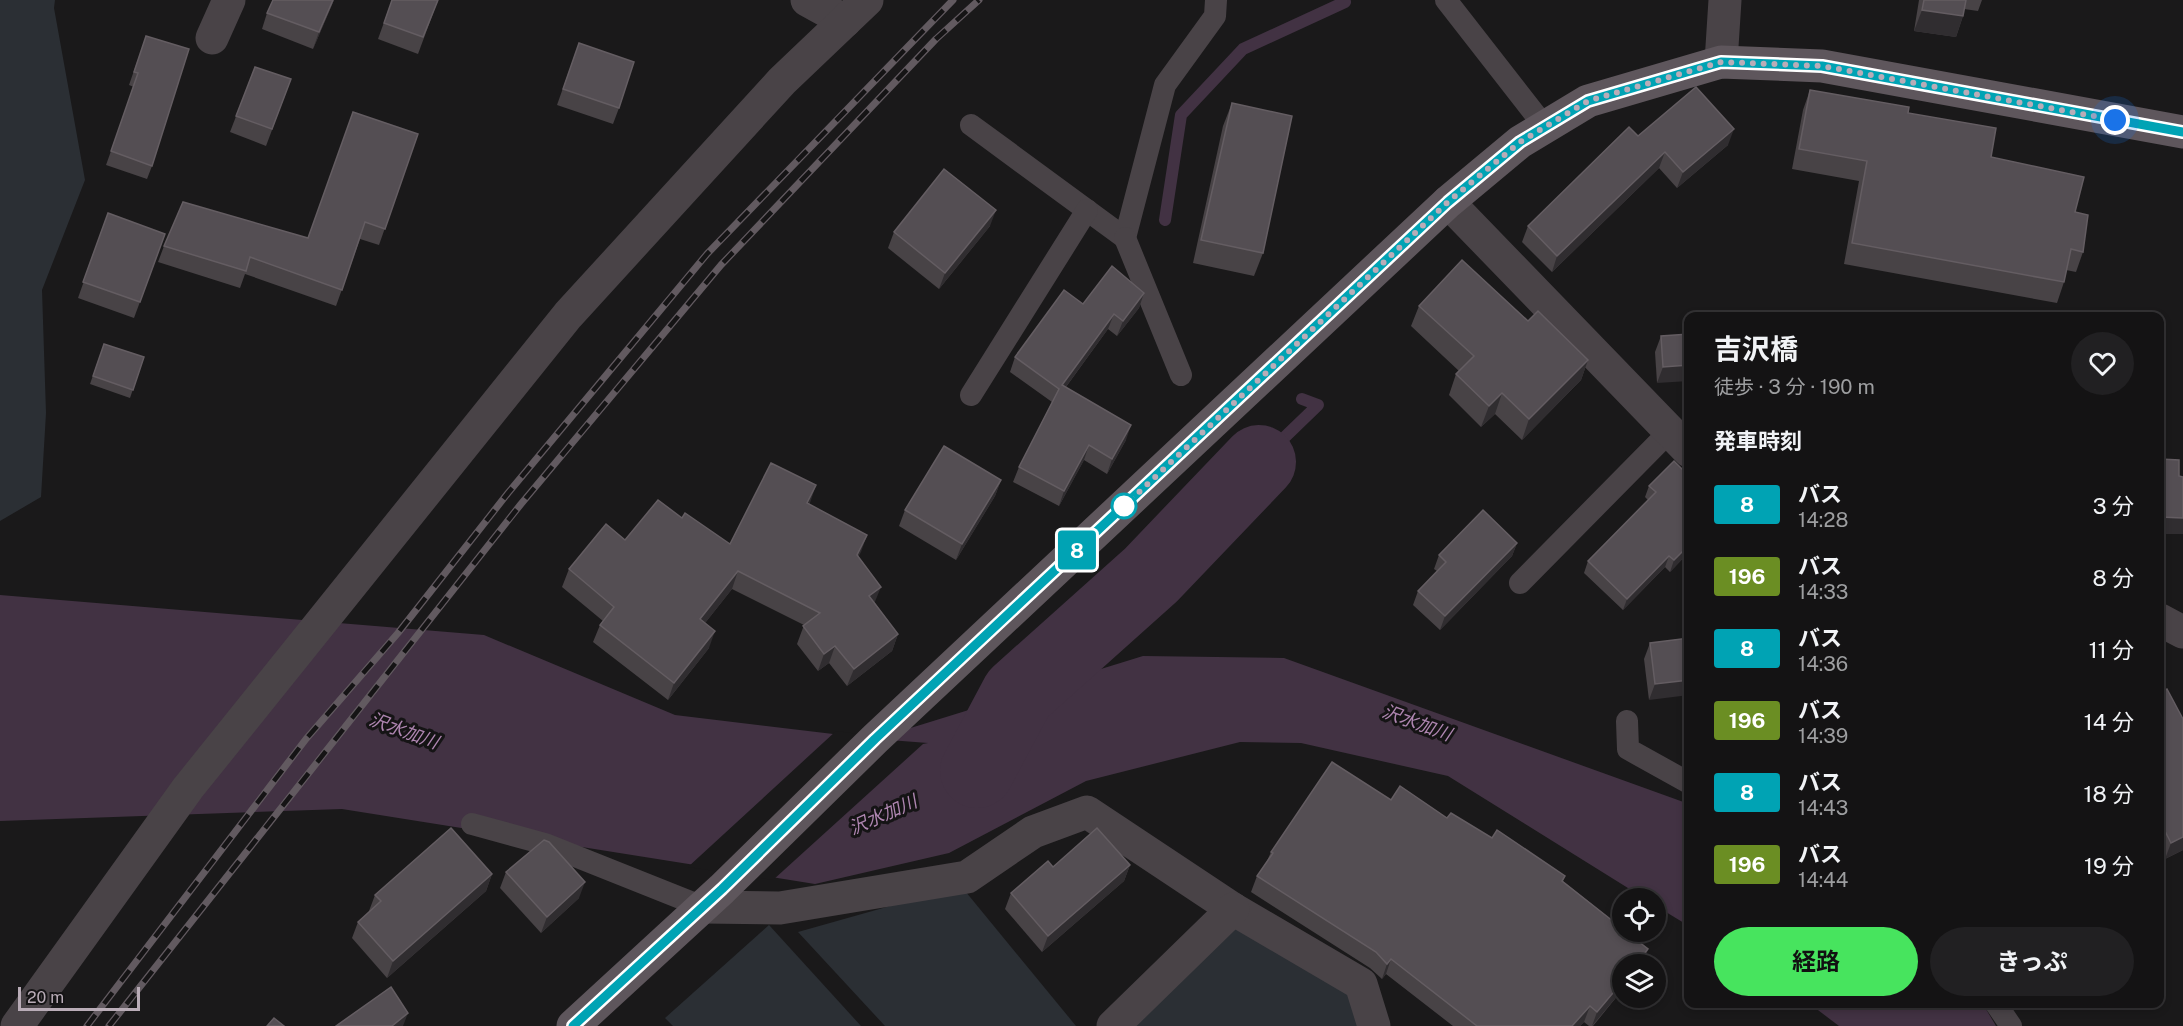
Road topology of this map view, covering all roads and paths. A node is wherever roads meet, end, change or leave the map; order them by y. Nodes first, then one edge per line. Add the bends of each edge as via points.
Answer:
1 (229, 0) edge
2 (807, 0) edge
3 (1216, 0) edge
4 (1446, 0) edge
5 (1725, 0) edge
6 (856, 10) edge
7 (212, 38) dead end
8 (1721, 62) junction
9 (971, 125) dead end
10 (1545, 127) junction
11 (2183, 132) edge
12 (1448, 202) junction
13 (1087, 210) junction
14 (1125, 238) junction
15 (1181, 375) dead end
16 (971, 394) dead end
17 (1679, 441) edge
18 (1520, 583) dead end
19 (2164, 622) edge
20 (2183, 632) edge
21 (1627, 721) dead end
22 (1684, 780) edge
23 (472, 824) dead end
24 (712, 898) junction
25 (1233, 909) junction
26 (1999, 1008) edge
27 (17, 1026) edge
28 (573, 1026) edge
29 (1113, 1026) edge
30 (1374, 1026) edge
31 (2011, 1026) edge

1 - 7 street
2 - 6 street
3 - 14 lane via 1215,16 1165,85
4 - 10 lane
5 - 8 street
6 - 27 street via 782,81 568,315 188,788
8 - 10 main road via 1588,101
8 - 11 main road via 1822,66
9 - 13 lane
10 - 12 main road via 1520,142
12 - 17 street
12 - 24 main road via 875,739
13 - 14 lane
13 - 16 lane
14 - 15 lane
17 - 18 lane
19 - 20 street
21 - 22 lane via 1628,749
23 - 24 lane
24 - 25 street via 780,908 967,877 1033,832 1087,812
24 - 28 main road
25 - 29 street
25 - 30 street via 1360,984
26 - 31 lane

